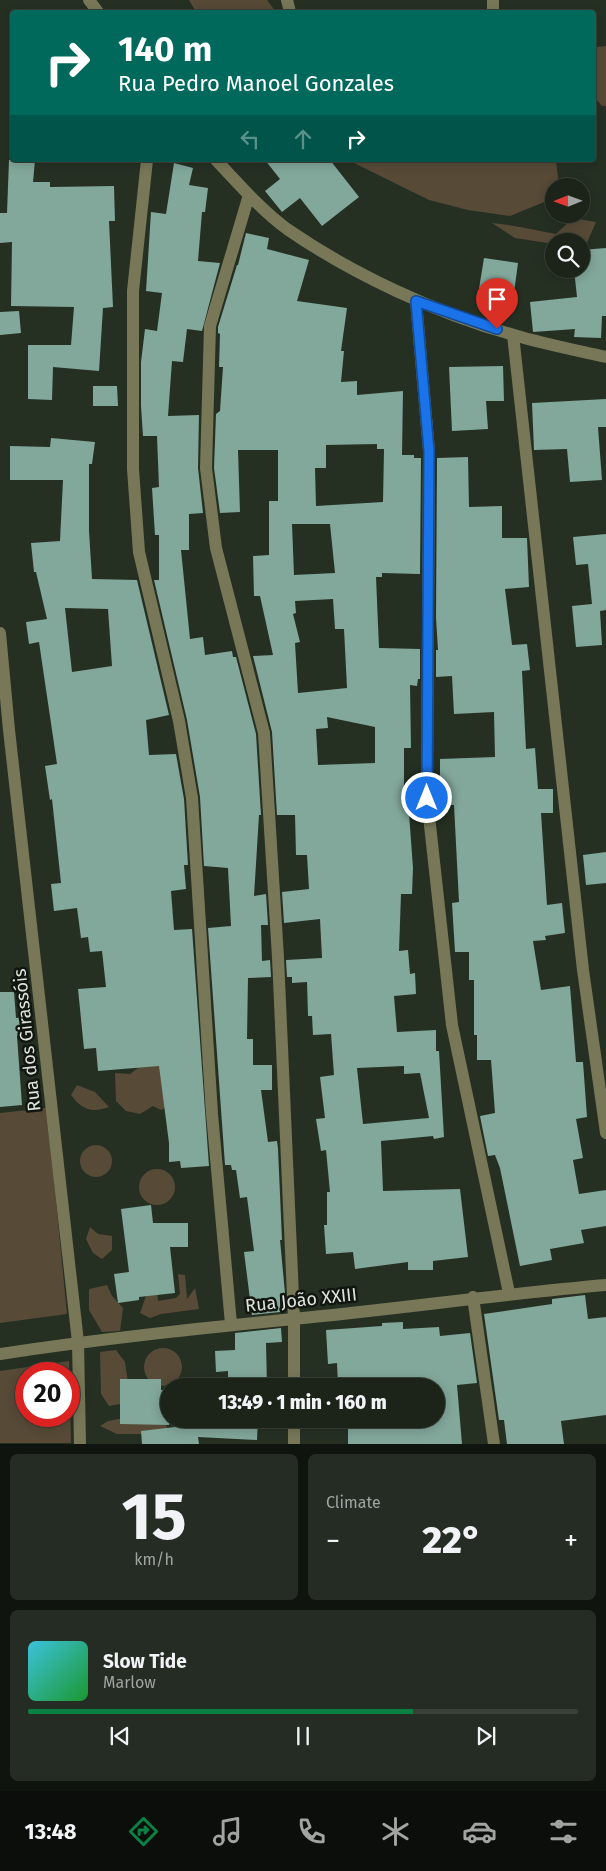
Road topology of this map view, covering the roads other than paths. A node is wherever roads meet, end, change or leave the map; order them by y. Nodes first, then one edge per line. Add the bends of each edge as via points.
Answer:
1 (147, 162) edge
2 (218, 162) edge
3 (249, 195) junction
4 (416, 301) junction
5 (513, 335) junction
6 (606, 357) edge
7 (0, 633) edge
8 (4, 731) edge
9 (606, 1133) edge
10 (606, 1285) edge
11 (510, 1293) junction
12 (473, 1297) junction
13 (294, 1319) junction
14 (231, 1324) junction
15 (78, 1342) junction
16 (0, 1354) edge
17 (294, 1378) edge
18 (294, 1428) edge
19 (80, 1444) edge
20 (294, 1444) edge
21 (494, 1444) edge

1 - 14 street via 133,291 133,469 139,552 179,721 192,798 212,1114
2 - 3 street
3 - 4 street via 286,228
3 - 13 street via 210,326 206,468 216,548 264,733
4 - 5 street
4 - 11 street via 429,451 427,798 452,1025
5 - 6 street
5 - 9 street via 583,970
7 - 8 street, Rua dos Girassóis
8 - 15 street, Rua dos Girassóis
10 - 11 street, Rua João XXIII
11 - 12 street, Rua João XXIII
12 - 13 street, Rua João XXIII
12 - 21 street
13 - 14 street, Rua João XXIII
13 - 17 street
14 - 15 street, Rua João XXIII
15 - 16 street, Rua João XXIII
15 - 19 street, Rua dos Girassóis
18 - 20 street

